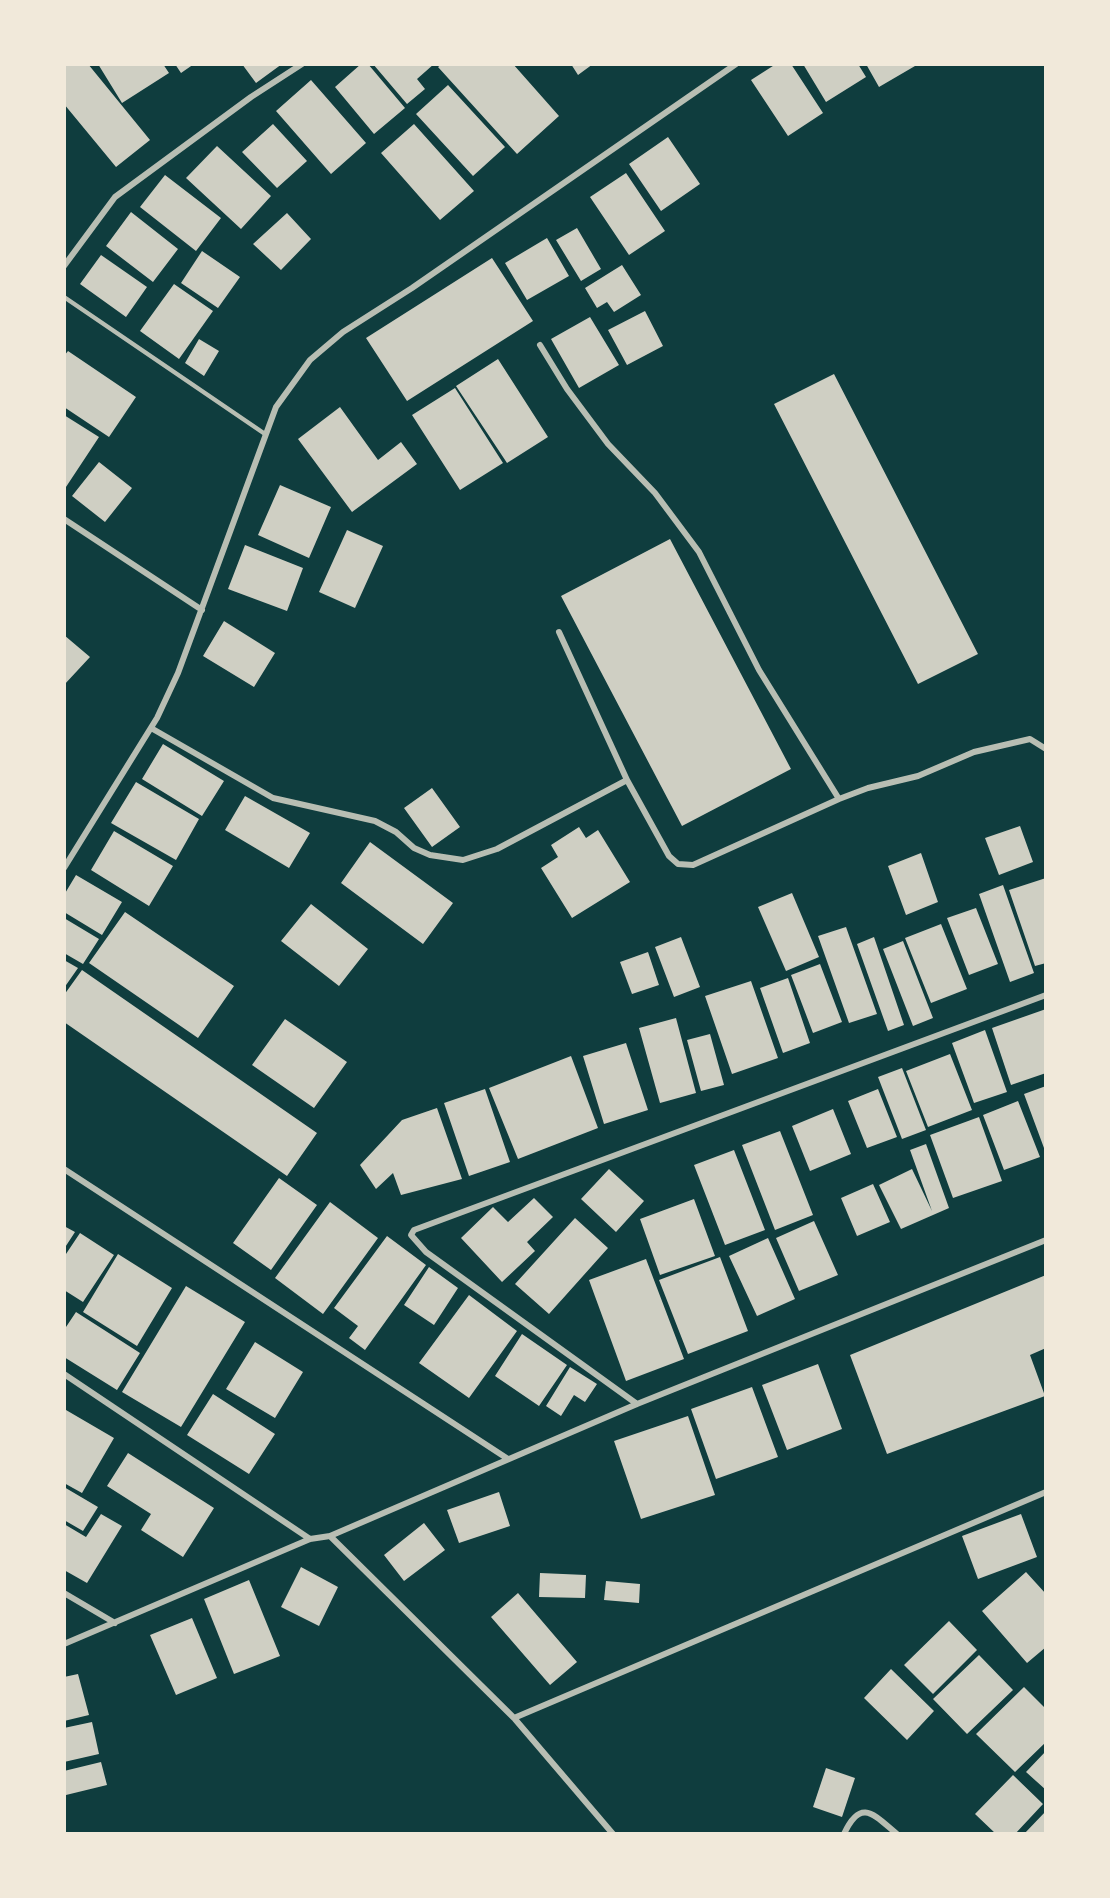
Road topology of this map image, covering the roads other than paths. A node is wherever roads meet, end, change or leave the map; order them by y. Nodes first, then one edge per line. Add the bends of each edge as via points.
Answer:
1 (302, 64) edge
2 (736, 64) edge
3 (64, 266) edge
4 (64, 297) edge
5 (540, 345) dead end
6 (266, 434) junction
7 (64, 519) edge
8 (202, 610) junction
9 (559, 632) dead end
10 (151, 728) junction
11 (1046, 749) edge
12 (627, 780) junction
13 (839, 800) junction
14 (64, 868) edge
15 (1046, 995) edge
16 (64, 1169) edge
17 (1046, 1240) edge
18 (64, 1374) edge
19 (637, 1404) junction
20 (508, 1458) junction
21 (1046, 1492) edge
22 (330, 1536) junction
23 (310, 1539) junction
24 (64, 1593) edge
25 (115, 1623) junction
26 (64, 1644) edge
27 (514, 1718) junction
28 (613, 1833) edge
29 (844, 1833) edge
30 (897, 1833) edge

1 - 3 street via 115,197
2 - 6 street via 343,332 310,360 276,407
4 - 6 lane
5 - 13 street via 608,444 655,493 699,552 759,670
6 - 8 street
7 - 8 street
8 - 10 street
9 - 12 street
10 - 12 street via 273,798 375,821 414,848 462,860 497,849
10 - 14 street
11 - 13 street via 1030,739 974,752 918,776 868,788
12 - 13 street via 669,856 678,864 693,865
15 - 19 street via 414,1230 413,1239 426,1252
16 - 20 street
17 - 19 street
18 - 23 street
19 - 20 street
20 - 22 street
21 - 27 street
22 - 23 street
22 - 27 street
23 - 25 street
24 - 25 street
25 - 26 street
27 - 28 street
29 - 30 street via 852,1817 861,1812 872,1814

